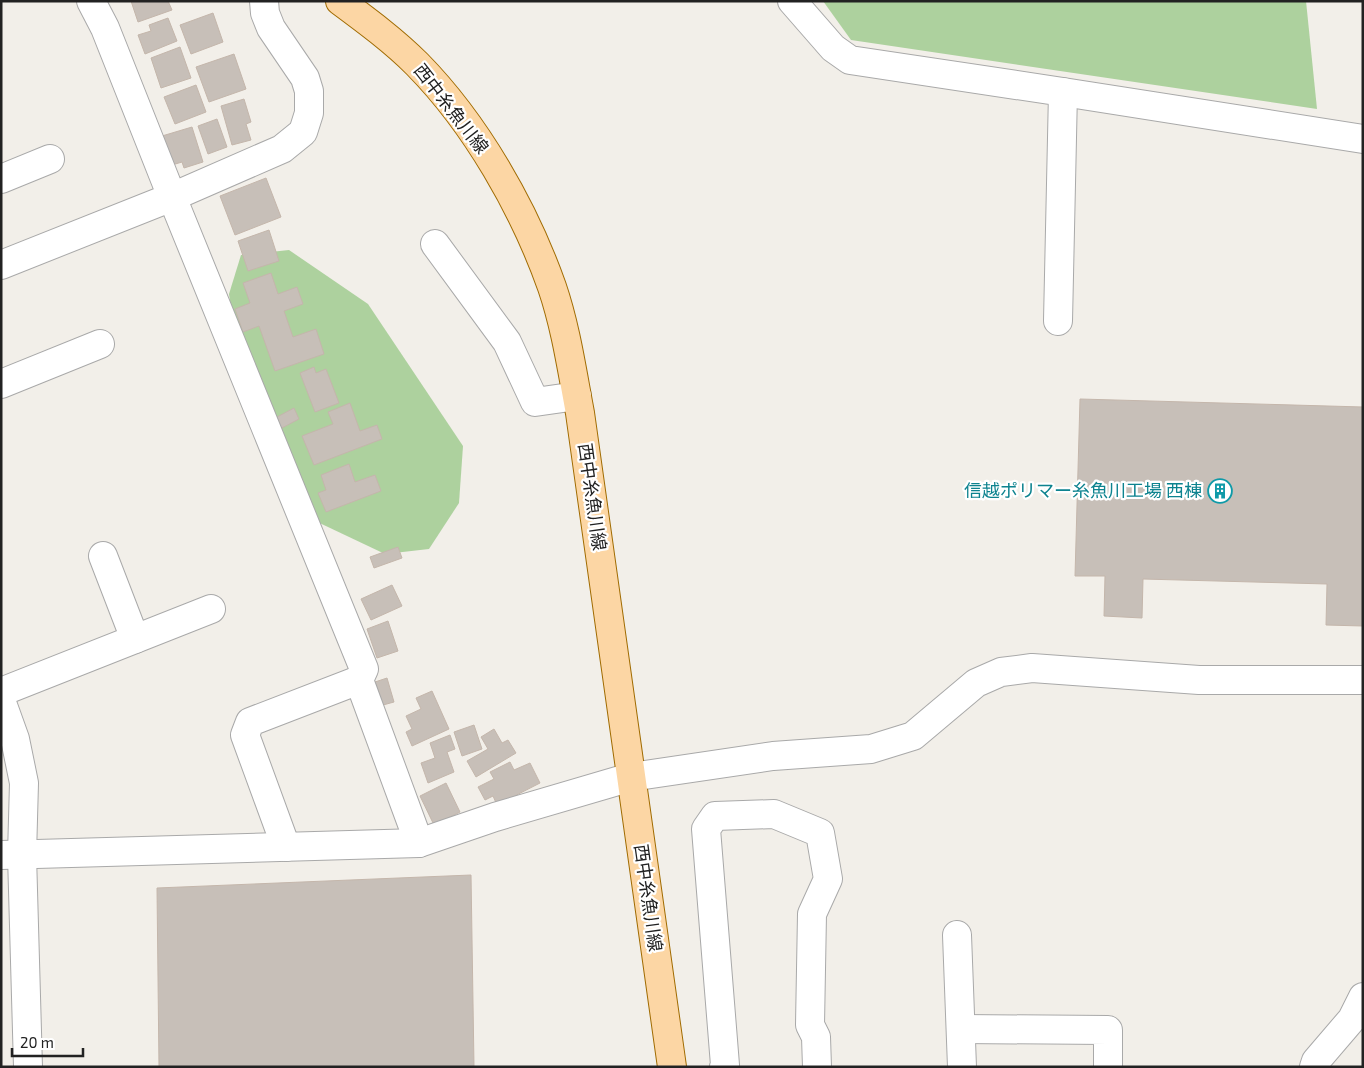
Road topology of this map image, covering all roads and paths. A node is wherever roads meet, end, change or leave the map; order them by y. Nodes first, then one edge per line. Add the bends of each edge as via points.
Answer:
1 (92, 1) edge
2 (264, 1) edge
3 (340, 1) edge
4 (792, 1) edge
5 (1063, 92) junction
6 (1363, 139) edge
7 (50, 159) dead end
8 (1, 178) edge
9 (172, 197) junction
10 (435, 244) dead end
11 (1, 264) edge
12 (1058, 321) dead end
13 (100, 344) dead end
14 (1, 384) edge
15 (577, 396) junction
16 (103, 556) dead end
17 (211, 609) dead end
18 (135, 639) junction
19 (359, 680) junction
20 (1363, 680) edge
21 (1, 692) edge
22 (1, 700) edge
23 (631, 777) junction
24 (419, 843) junction
25 (286, 847) junction
26 (12, 855) edge
27 (956, 934) dead end
28 (1363, 997) edge
29 (961, 1029) junction
30 (28, 1067) edge
31 (672, 1067) edge
32 (724, 1067) edge
33 (817, 1067) edge
34 (962, 1067) edge
35 (1108, 1067) edge
36 (1314, 1067) edge

1 - 9 street
2 - 9 street via 271,28 305,78 309,91 310,113 303,132 282,149
3 - 15 main road, 西中糸魚川線 via 417,64 455,108 489,157 516,204 552,288 565,333
4 - 5 street via 833,48 850,60
5 - 6 street
5 - 12 street
7 - 8 street
9 - 11 street
9 - 19 street via 364,669
10 - 15 street via 507,342 535,402
13 - 14 street
15 - 23 main road, 西中糸魚川線
16 - 18 street
17 - 18 street
18 - 21 street
19 - 24 street
19 - 25 street via 250,722 245,735
20 - 23 street via 1199,680 1032,668 1001,672 976,683 913,736 871,749 773,756
22 - 26 street via 15,740 24,783
23 - 24 street
23 - 31 main road, 西中糸魚川線
24 - 25 street
25 - 26 street
26 - 30 street
27 - 29 street
28 - 36 street via 1352,1019
29 - 34 street
29 - 35 street via 1108,1030
32 - 33 street via 706,829 715,816 774,814 820,833 828,879 812,914 810,1025 816,1037

